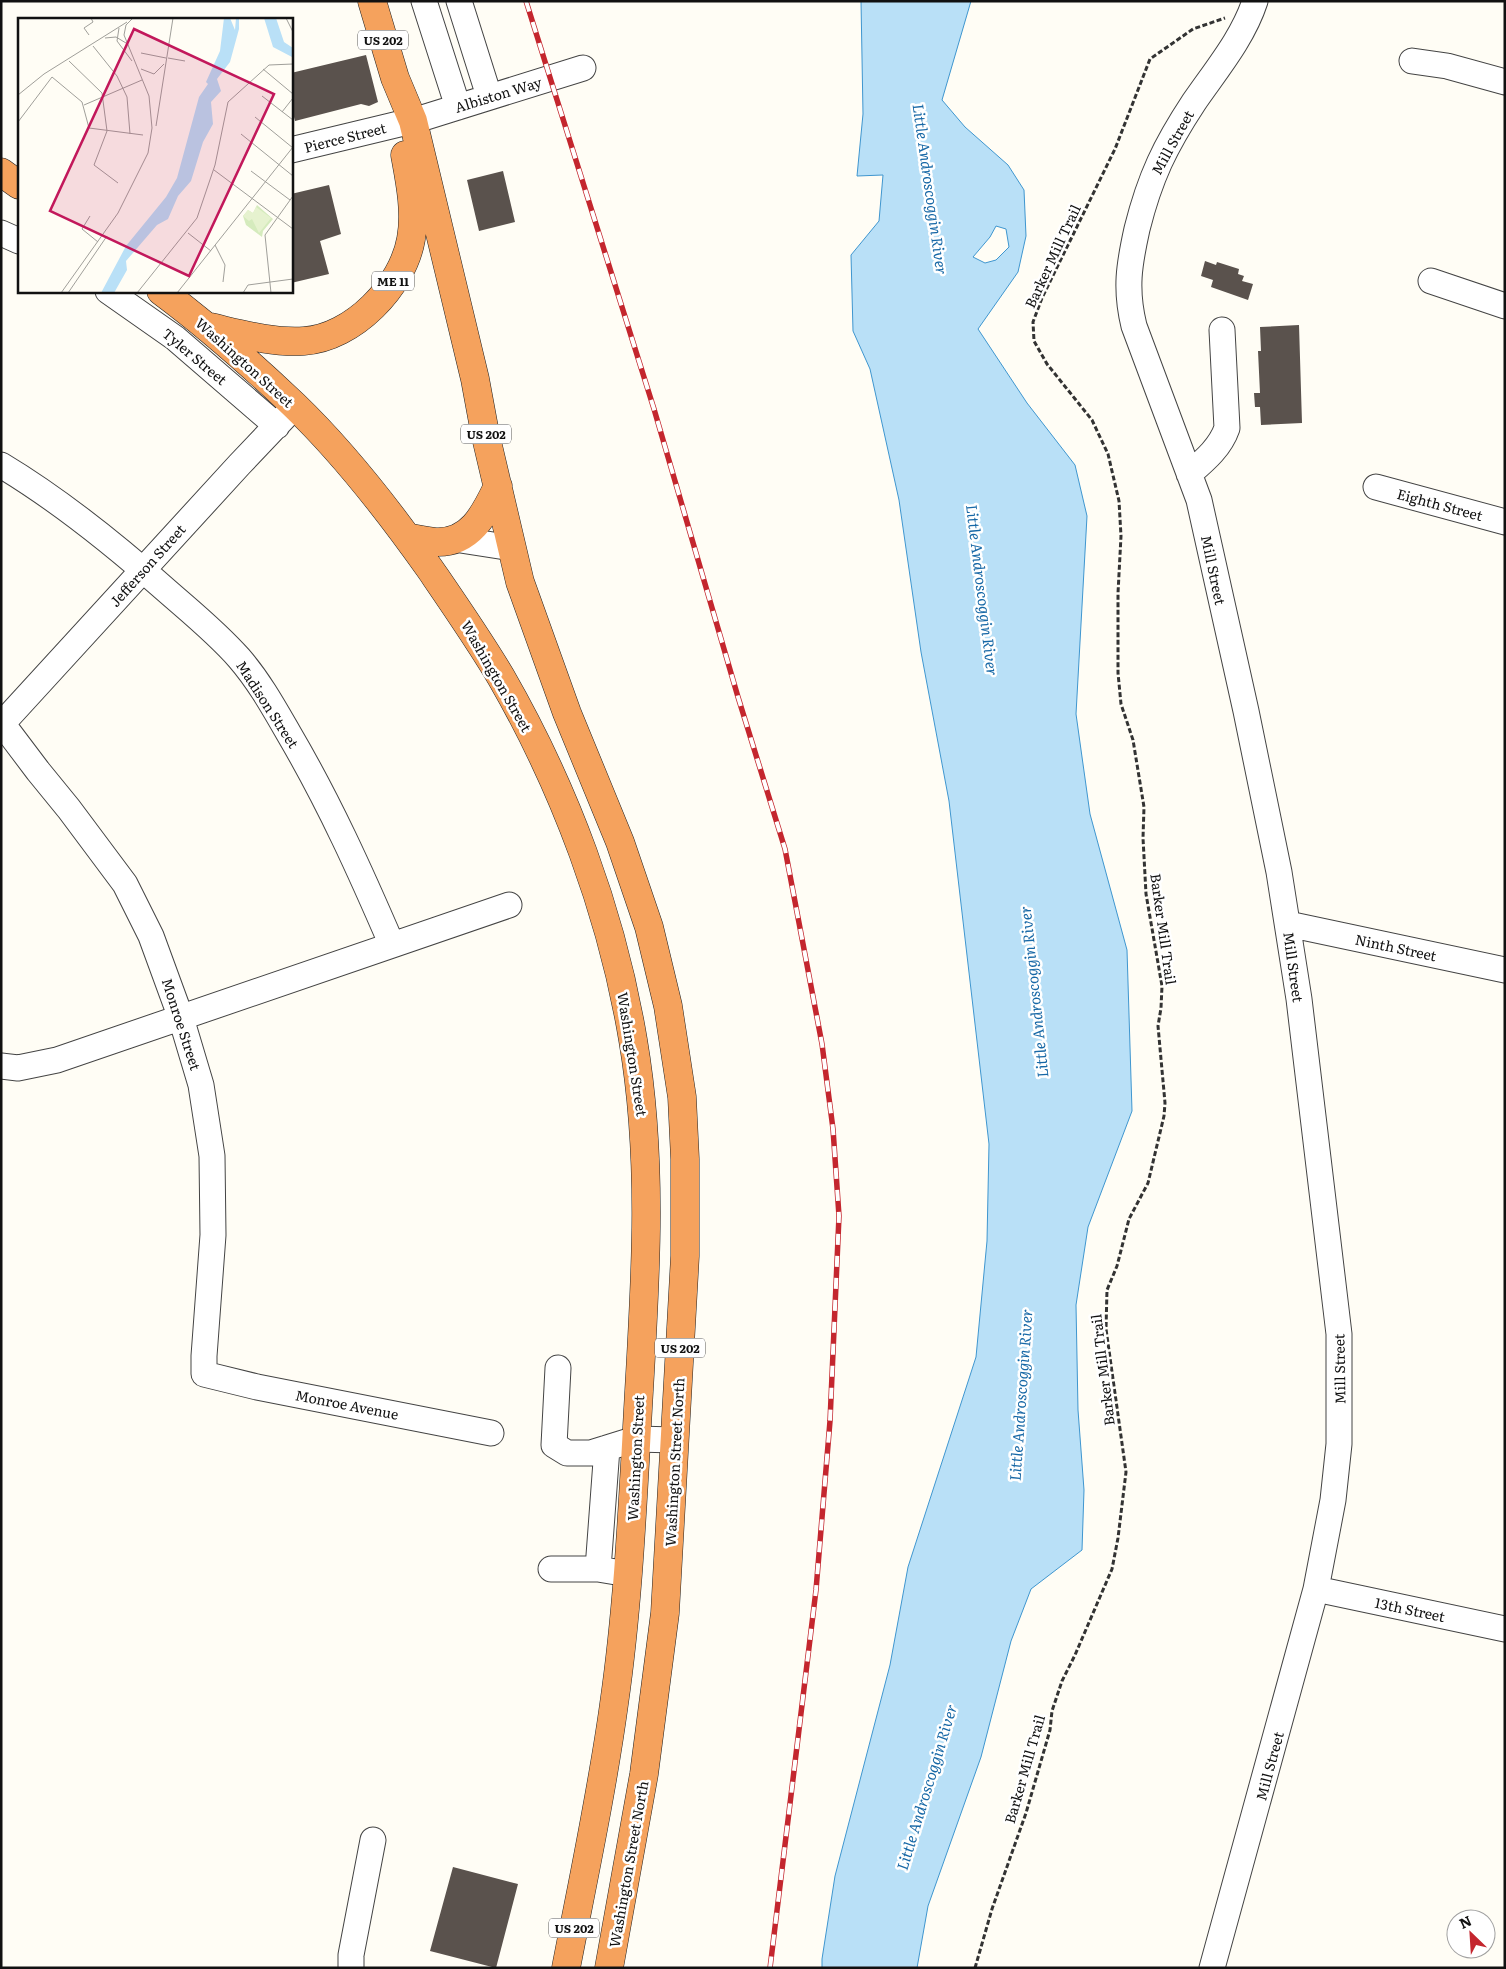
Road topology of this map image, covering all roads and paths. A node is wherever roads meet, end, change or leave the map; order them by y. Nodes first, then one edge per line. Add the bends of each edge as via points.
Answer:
1 (372, 1) edge
2 (424, 1) edge
3 (460, 1) edge
4 (1255, 2) edge
5 (1412, 61) dead end
6 (583, 68) dead end
7 (395, 78) joint
8 (1505, 82) edge
9 (489, 96) junction
10 (458, 106) junction
11 (406, 122) junction
12 (292, 150) edge
13 (1, 172) edge
14 (18, 184) edge
15 (1, 233) edge
16 (18, 241) edge
17 (1431, 281) dead end
18 (109, 292) edge
19 (162, 292) edge
20 (1505, 306) edge
21 (208, 327) junction
22 (1222, 330) dead end
23 (295, 406) junction
24 (277, 426) junction
25 (1, 464) edge
26 (1189, 474) junction
27 (498, 486) junction
28 (1376, 487) dead end
29 (1505, 522) edge
30 (407, 537) junction
31 (454, 539) junction
32 (512, 548) junction
33 (143, 570) junction
34 (2, 724) edge
35 (509, 904) dead end
36 (1288, 924) junction
37 (392, 945) junction
38 (1505, 970) edge
39 (181, 1018) junction
40 (1, 1066) edge
41 (558, 1368) dead end
42 (204, 1374) joint
43 (491, 1433) dead end
44 (636, 1440) junction
45 (675, 1440) junction
46 (607, 1448) junction
47 (551, 1569) dead end
48 (598, 1569) junction
49 (628, 1574) junction
50 (1316, 1589) junction
51 (1505, 1629) edge
52 (373, 1840) dead end
53 (351, 1968) edge
54 (566, 1968) edge
55 (609, 1968) edge
56 (975, 1968) edge
57 (1212, 1968) edge

1 - 7 highway, US 202
2 - 10 street
3 - 9 street
4 - 26 street, Mill Street via 1238,39 1193,104 1158,163 1146,193 1129,264 1134,326
4 - 56 path, Barker Mill Trail via 1235,14 1193,29 1150,59 1115,149 1042,298 1034,322 1036,347 1102,438 1119,501 1118,673 1121,704 1133,740 1144,807 1146,894 1162,986 1158,1026 1165,1104 1148,1183 1129,1219 1107,1290 1106,1329 1126,1472 1112,1569 1062,1681 1026,1813
5 - 8 street via 1447,66
6 - 9 street, Albiston Way
7 - 11 highway, ME 11
9 - 10 street, Albiston Way
10 - 11 street, Albiston Way
11 - 12 street, Pierce Street
11 - 21 highway, ME 11 via 412,239 404,262 380,298 345,328 306,341 261,338
11 - 27 highway, US 202 via 475,379
13 - 14 highway
15 - 16 street
17 - 20 street
18 - 24 street, Tyler Street via 175,338
19 - 21 highway, Washington Street / US 202
21 - 23 highway, Washington Street / US 202
22 - 26 street via 1227,428 1223,440
23 - 24 street, Jefferson Street
23 - 30 highway, Washington Street / US 202 via 347,462
24 - 33 street, Jefferson Street
25 - 33 street, Madison Street via 94,528
26 - 36 street, Mill Street via 1199,500 1212,556
27 - 31 highway via 480,521 470,531
27 - 32 highway, US 202
28 - 29 street, Eighth Street
30 - 31 highway via 436,542
30 - 44 highway, Washington Street / US 202 via 466,621 518,708 562,801 610,938 626,1001 644,1124 647,1183
31 - 32 street
32 - 45 highway, Washington Street North / US 202 via 542,647 620,842 649,927 668,1006 682,1097 686,1159 685,1256
33 - 34 street, Jefferson Street
33 - 37 street, Madison Street via 239,658 270,702 319,787
34 - 39 street, Monroe Street via 70,809 124,884 151,936
35 - 37 street
36 - 38 street, Ninth Street
36 - 50 street, Mill Street via 1339,1334 1339,1444 1333,1500
37 - 39 street
39 - 40 street via 56,1060 18,1068
39 - 42 street, Monroe Street via 201,1085 212,1156 213,1236
41 - 46 street via 554,1445 567,1453 591,1453
42 - 43 street, Monroe Avenue
44 - 45 street
44 - 46 street
44 - 49 highway, Washington Street / US 202
45 - 55 highway, Washington Street North / US 202 via 665,1612 653,1712
46 - 48 street
47 - 48 street
48 - 49 street
49 - 54 highway, Washington Street / US 202 via 614,1706
50 - 51 street, 13th Street
50 - 57 street, Mill Street
52 - 53 street

